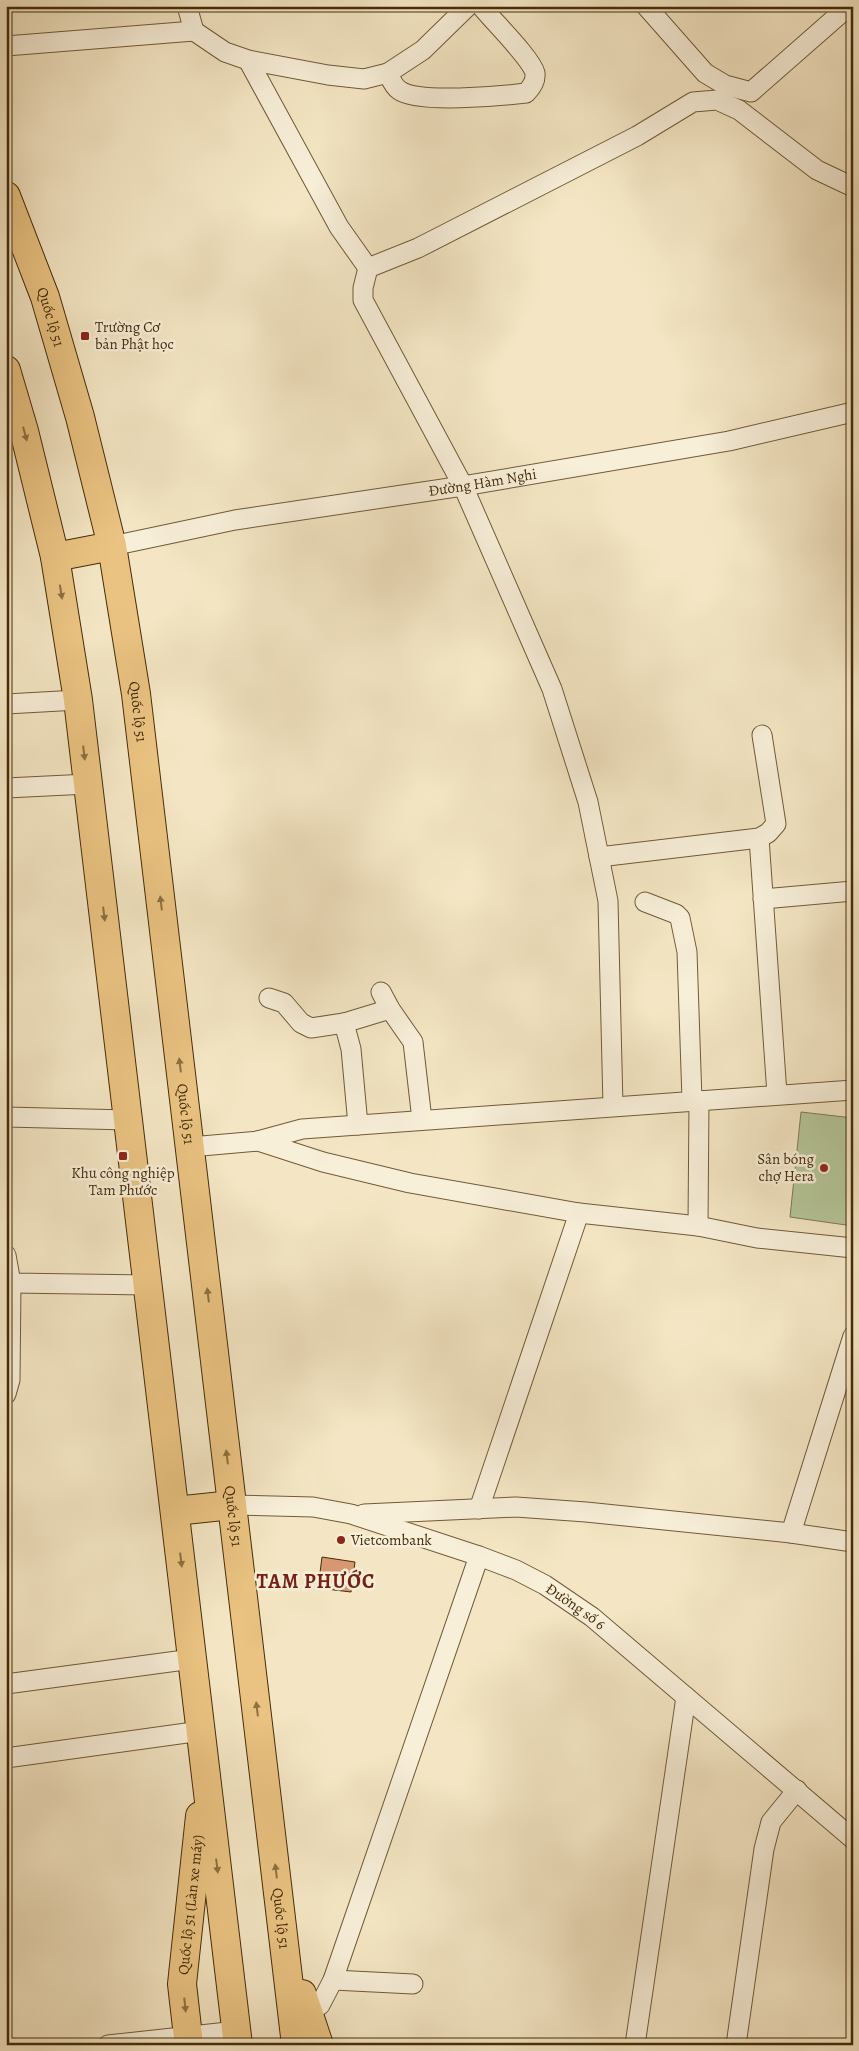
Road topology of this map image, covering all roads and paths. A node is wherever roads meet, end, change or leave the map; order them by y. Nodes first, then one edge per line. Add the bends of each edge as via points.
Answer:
1 (187, 6) edge
2 (468, 6) edge
3 (480, 6) edge
4 (646, 6) edge
5 (849, 6) edge
6 (194, 31) junction
7 (6, 46) edge
8 (248, 60) junction
9 (388, 73) junction
10 (853, 187) edge
11 (6, 196) edge
12 (368, 268) junction
13 (6, 370) edge
14 (853, 412) edge
15 (463, 486) junction
16 (112, 546) junction
17 (55, 557) junction
18 (78, 700) junction
19 (6, 704) edge
20 (762, 735) dead end
21 (88, 784) junction
22 (6, 788) edge
23 (759, 838) junction
24 (599, 857) junction
25 (853, 891) edge
26 (763, 899) junction
27 (645, 902) dead end
28 (381, 992) dead end
29 (269, 998) dead end
30 (390, 1010) junction
31 (344, 1023) junction
32 (853, 1090) edge
33 (776, 1094) junction
34 (695, 1100) junction
35 (614, 1106) junction
36 (6, 1117) edge
37 (128, 1120) junction
38 (422, 1120) junction
39 (358, 1124) junction
40 (258, 1141) junction
41 (190, 1147) junction
42 (579, 1213) junction
43 (698, 1226) junction
44 (853, 1248) edge
45 (6, 1255) edge
46 (11, 1283) junction
47 (148, 1285) junction
48 (853, 1336) edge
49 (6, 1394) edge
50 (232, 1505) junction
51 (479, 1509) junction
52 (175, 1511) junction
53 (351, 1514) junction
54 (791, 1533) junction
55 (853, 1542) edge
56 (479, 1556) junction
57 (192, 1659) junction
58 (6, 1684) edge
59 (686, 1697) junction
60 (201, 1731) junction
61 (6, 1758) edge
62 (205, 1765) junction
63 (797, 1790) junction
64 (853, 1839) edge
65 (333, 1980) junction
66 (413, 1984) dead end
67 (300, 2027) edge
68 (237, 2038) edge
69 (188, 2040) edge
70 (108, 2045) edge
71 (319, 2045) edge
72 (636, 2045) edge
73 (736, 2045) edge

1 - 6 street
2 - 9 street via 423,50
3 - 9 street via 529,62 535,74 533,86 526,93 428,98 399,90
4 - 5 street via 705,73 725,85 751,92
6 - 7 street
6 - 8 street via 225,52
8 - 9 street via 364,79
8 - 12 street via 339,227
10 - 12 street via 817,170 739,110 717,100 693,102 637,136 418,248
11 - 16 highway, Quốc lộ 51 via 45,297 80,417
12 - 15 street via 363,300
13 -> 17 highway
14 - 15 street, Đường Hàm Nghi via 729,440
15 - 16 street, Đường Hàm Nghi via 235,520
15 - 24 street via 552,689 588,802
16 - 17 highway
41 -> 16 highway, Quốc lộ 51 via 136,694
17 -> 18 highway
18 - 19 street
18 -> 21 highway
20 - 23 street via 776,824
21 - 22 street
21 -> 37 highway
23 - 24 street
23 - 26 street
24 - 35 street via 608,901
25 - 26 street
26 - 33 street
27 - 34 street via 680,918 687,952
28 - 30 street
29 - 31 street via 284,1002 301,1023 311,1028
30 - 31 street
30 - 38 street via 413,1042
31 - 39 street via 351,1049
32 - 33 street
33 - 34 street
34 - 35 street
34 - 43 street
35 - 38 street
36 - 37 street
37 - 47 highway
38 - 39 street
39 - 40 street via 302,1128
40 - 41 street
40 - 42 street via 323,1162 410,1183
50 -> 41 highway, Quốc lộ 51
42 - 43 street
42 - 51 street
43 - 44 street via 757,1238
45 - 46 street
46 - 47 street
46 - 49 street via 10,1380
47 - 52 highway
48 - 54 street
50 - 52 highway
50 - 53 street, Đường số 6 via 313,1507
67 -> 50 highway, Quốc lộ 51 via 285,1945
51 - 53 street
51 - 54 street via 516,1507 586,1512
52 -> 57 highway
53 - 56 street, Đường số 6
54 - 55 street
56 - 59 street, Đường số 6 via 516,1570 570,1601
56 - 65 street
57 - 58 street
57 - 60 highway
59 - 63 street, Đường số 6
59 - 72 street
60 - 61 street
60 - 62 highway
62 -> 68 highway
62 -> 69 highway, Quốc lộ 51 (Làn xe máy) via 182,1984
63 - 64 street, Đường số 6
63 - 73 street via 771,1822 764,1849
65 - 66 street
65 - 67 street via 320,2005
67 - 71 highway
68 - 69 street
69 - 70 street

